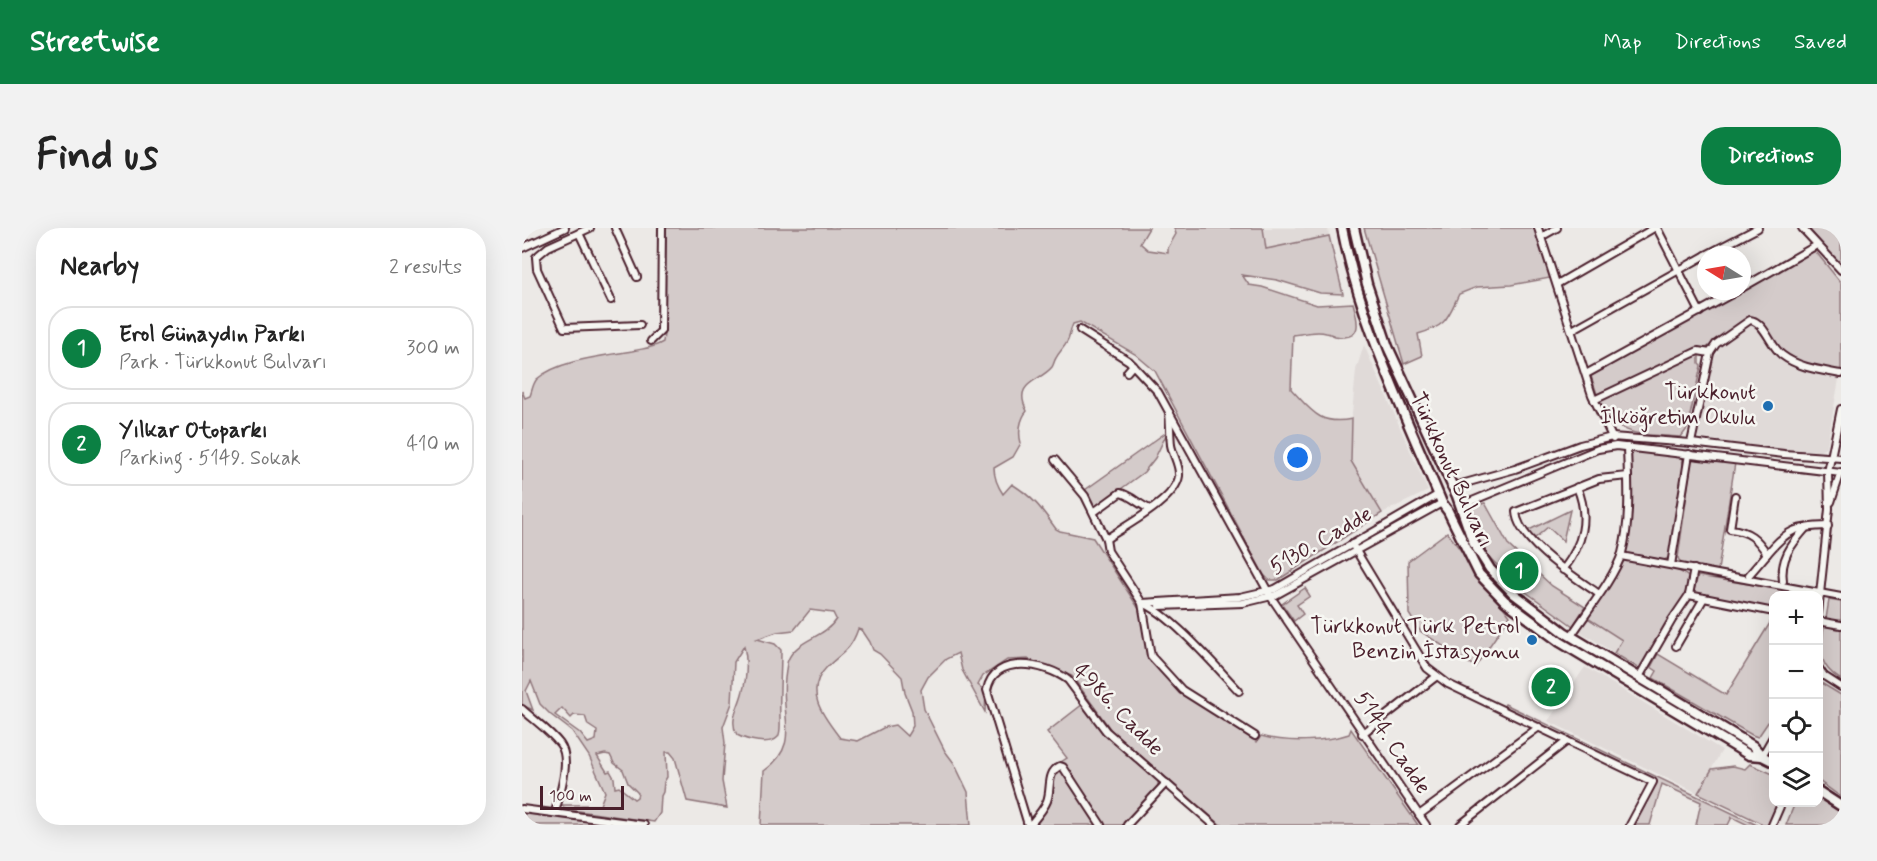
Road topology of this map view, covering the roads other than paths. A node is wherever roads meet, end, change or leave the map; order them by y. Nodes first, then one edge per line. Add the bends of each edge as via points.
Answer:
1 (565, 228) edge
2 (590, 228) edge
3 (615, 228) edge
4 (662, 228) edge
5 (1342, 228) edge
6 (1354, 228) edge
7 (1538, 228) edge
8 (1557, 228) edge
9 (1656, 228) edge
10 (1758, 228) edge
11 (1802, 228) edge
12 (579, 233) junction
13 (552, 234) junction
14 (1541, 237) junction
15 (557, 243) junction
16 (1817, 245) junction
17 (1723, 246) edge
18 (522, 248) edge
19 (1697, 260) edge
20 (1678, 270) junction
21 (1841, 270) edge
22 (637, 277) dead end
23 (1751, 283) edge
24 (1557, 284) junction
25 (610, 300) dead end
26 (1721, 300) edge
27 (1700, 312) junction
28 (640, 325) dead end
29 (1080, 330) dead end
30 (1572, 330) junction
31 (651, 341) dead end
32 (1710, 352) junction
33 (1133, 365) junction
34 (1127, 372) dead end
35 (1586, 374) junction
36 (1841, 374) edge
37 (1594, 400) junction
38 (1168, 409) junction
39 (1841, 412) edge
40 (1841, 429) edge
41 (1612, 437) junction
42 (1691, 443) junction
43 (1616, 446) junction
44 (1627, 447) junction
45 (1689, 454) junction
46 (1830, 456) junction
47 (1841, 458) edge
48 (1055, 459) dead end
49 (1828, 472) junction
50 (1841, 472) edge
51 (1628, 476) junction
52 (1451, 487) junction
53 (1577, 487) junction
54 (1735, 496) dead end
55 (1441, 498) junction
56 (1460, 506) junction
57 (1149, 509) junction
58 (1829, 509) junction
59 (1448, 511) junction
60 (1094, 512) junction
61 (1827, 526) junction
62 (1805, 529) junction
63 (1106, 539) junction
64 (1354, 547) junction
65 (1767, 554) junction
66 (1621, 555) junction
67 (1671, 565) junction
68 (1694, 569) junction
69 (1563, 570) junction
70 (1749, 575) dead end
71 (1783, 581) dead end
72 (1810, 591) edge
73 (1821, 591) edge
74 (1823, 593) edge
75 (1270, 594) junction
76 (1599, 594) junction
77 (1689, 595) junction
78 (1841, 597) edge
79 (1704, 598) junction
80 (1142, 603) junction
81 (1150, 606) junction
82 (1769, 611) edge
83 (1823, 622) edge
84 (1841, 625) edge
85 (1571, 636) junction
86 (1676, 646) dead end
87 (1437, 676) junction
88 (1639, 677) junction
89 (1823, 677) edge
90 (1841, 687) edge
91 (1239, 692) dead end
92 (522, 709) edge
93 (1539, 727) junction
94 (1362, 734) junction
95 (1255, 736) dead end
96 (1567, 741) junction
97 (1769, 743) edge
98 (1762, 756) junction
99 (1769, 760) edge
100 (1166, 783) junction
101 (1823, 794) edge
102 (1841, 806) edge
103 (1780, 807) edge
104 (522, 809) edge
105 (555, 813) junction
106 (1419, 815) junction
107 (644, 825) edge
108 (1029, 825) edge
109 (1101, 825) edge
110 (1127, 825) edge
111 (1214, 825) edge
112 (1426, 825) edge
113 (1460, 825) edge
114 (1630, 825) edge
115 (1772, 825) edge

1 - 13 street
2 - 12 street
3 - 22 street
4 - 31 street via 661,332
5 - 55 street, Türkkonut Bulvarı via 1367,321
6 - 52 street, Türkkonut Bulvarı via 1380,326
7 - 14 street
8 - 14 street
9 - 20 street
9 - 24 street
10 - 17 street
11 - 16 street
12 - 15 street
12 - 25 street
13 - 15 street
13 - 18 street
14 - 24 street
15 - 28 street via 538,254 535,261 564,328
16 - 21 street
16 - 23 street
19 - 20 street
20 - 27 street
20 - 30 street
24 - 30 street
26 - 27 street
27 - 35 street
29 - 33 street, 5144. Cadde
30 - 35 street
32 - 36 street via 1754,319 1784,357 1806,368
32 - 37 street via 1698,351
32 - 42 street
33 - 34 street
33 - 38 street, 5144. Cadde
35 - 37 street
37 - 41 street
38 - 57 street via 1171,446 1179,475 1170,494
38 - 75 street, 5144. Cadde
39 - 40 street
39 - 46 street
41 - 42 street
41 - 43 street
41 - 52 street
42 - 46 street
43 - 44 street
43 - 56 street via 1598,449
44 - 45 street
44 - 51 street
45 - 49 street
45 - 67 street
46 - 47 street
46 - 49 street
48 - 60 street
49 - 50 street
49 - 58 street
50 - 58 street
51 - 53 street via 1599,479
51 - 66 street
52 - 55 street
52 - 56 street, Türkkonut Bulvarı
53 - 69 street via 1584,503 1584,524 1575,554
53 - 69 street via 1516,512 1515,516 1524,533
54 - 65 street via 1730,529 1756,537
55 - 59 street, Türkkonut Bulvarı
55 - 64 street, 5130. Cadde
56 - 59 street
56 - 85 street, Türkkonut Bulvarı via 1473,542 1490,569 1513,592
57 - 60 street via 1120,493
57 - 63 street
58 - 61 street
59 - 98 street, Türkkonut Bulvarı via 1479,574 1504,601 1560,642 1636,688 1749,755
60 - 63 street
61 - 62 street
61 - 73 street
62 - 65 street via 1790,531
62 - 71 street via 1785,556
63 - 80 street via 1108,551
64 - 75 street, 5130. Cadde
64 - 87 street via 1427,668
65 - 70 street
66 - 67 street
66 - 76 street
67 - 68 street
68 - 72 street
68 - 77 street
69 - 76 street
74 - 78 street
75 - 80 street, 5130. Cadde
75 - 81 street, 5130. Cadde via 1243,603
75 - 94 street, 5144. Cadde
76 - 85 street
77 - 79 street
77 - 88 street
79 - 82 street
79 - 86 street
80 - 81 street
80 - 95 street via 1151,657 1182,690
81 - 91 street
83 - 84 street
85 - 88 street, Türkkonut Bulvarı
87 - 93 street
87 - 94 street
88 - 98 street, Türkkonut Bulvarı via 1753,746
89 - 90 street
92 - 105 street via 563,751 565,764
93 - 96 street
93 - 106 street
94 - 106 street, 5144. Cadde
96 - 113 street
96 - 114 street via 1653,782
97 - 98 street
98 - 99 street, Türkkonut Bulvarı
100 - 108 street, 4986. Cadde via 1106,731 1061,674 1021,663 998,672 989,680 987,690
100 - 110 street
100 - 111 street, 4986. Cadde
101 - 102 street
103 - 115 street
104 - 105 street
105 - 107 street
106 - 112 street, 5144. Cadde
108 - 109 street via 1047,801 1050,778 1060,766

